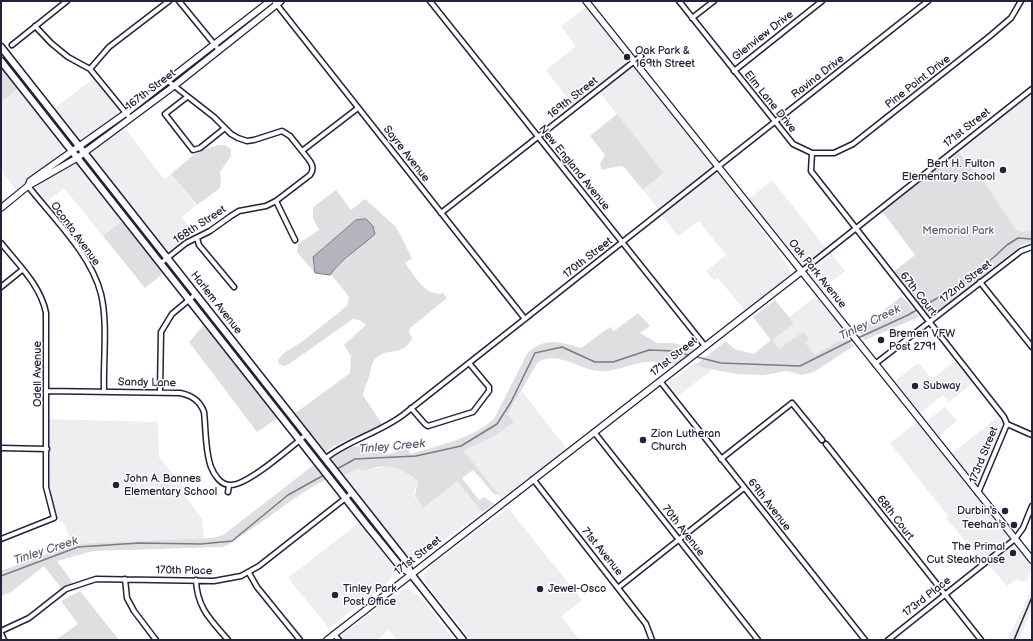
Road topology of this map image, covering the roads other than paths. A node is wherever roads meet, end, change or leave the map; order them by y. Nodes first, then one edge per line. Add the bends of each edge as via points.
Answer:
1 (67, 1) edge
2 (169, 1) edge
3 (179, 1) edge
4 (270, 1) edge
5 (430, 1) edge
6 (586, 1) edge
7 (679, 1) edge
8 (714, 1) edge
9 (822, 1) edge
10 (928, 1) edge
11 (1021, 1) edge
12 (277, 2) edge
13 (692, 18) junction
14 (35, 26) junction
15 (12, 45) dead end
16 (215, 45) junction
17 (1, 47) edge
18 (219, 50) junction
19 (641, 56) dead end
20 (1, 62) edge
21 (635, 62) junction
22 (90, 69) junction
23 (734, 71) junction
24 (168, 81) junction
25 (174, 86) junction
26 (1032, 89) edge
27 (187, 97) junction
28 (358, 108) junction
29 (126, 113) junction
30 (130, 118) junction
31 (774, 122) junction
32 (225, 128) junction
33 (538, 137) junction
34 (79, 146) junction
35 (72, 151) junction
36 (302, 151) junction
37 (84, 152) junction
38 (812, 153) junction
39 (77, 158) junction
40 (719, 167) junction
41 (28, 186) junction
42 (276, 201) junction
43 (1, 208) edge
44 (441, 213) junction
45 (856, 229) junction
46 (197, 238) junction
47 (294, 240) dead end
48 (1, 243) edge
49 (622, 243) junction
50 (1032, 247) edge
51 (168, 258) junction
52 (162, 263) junction
53 (22, 270) junction
54 (802, 271) junction
55 (980, 282) junction
56 (1, 287) edge
57 (234, 287) dead end
58 (196, 294) junction
59 (190, 299) junction
60 (525, 319) junction
61 (929, 323) junction
62 (705, 346) junction
63 (1032, 347) edge
64 (469, 363) junction
65 (875, 364) junction
66 (660, 381) junction
67 (47, 391) junction
68 (104, 391) junction
69 (160, 392) junction
70 (411, 408) junction
71 (1007, 424) junction
72 (594, 432) junction
73 (307, 434) junction
74 (1032, 436) edge
75 (300, 440) junction
76 (822, 440) dead end
77 (826, 444) dead end
78 (1, 448) edge
79 (47, 448) junction
80 (326, 458) junction
81 (721, 459) junction
82 (533, 479) junction
83 (229, 486) junction
84 (744, 488) junction
85 (228, 492) dead end
86 (352, 492) junction
87 (978, 493) junction
88 (346, 498) junction
89 (1032, 506) edge
90 (1, 539) edge
91 (1015, 539) junction
92 (678, 540) junction
93 (1032, 560) edge
94 (249, 573) junction
95 (411, 574) junction
96 (125, 579) junction
97 (196, 580) junction
98 (619, 587) junction
99 (945, 595) junction
100 (1, 632) edge
101 (334, 634) junction
102 (4, 640) edge
103 (156, 640) edge
104 (228, 640) edge
105 (300, 640) edge
106 (327, 640) edge
107 (339, 640) edge
108 (463, 640) edge
109 (652, 640) edge
110 (758, 640) edge
111 (865, 640) edge
112 (888, 640) edge
113 (981, 640) edge

1 - 14 street
2 - 22 street via 110,47
3 - 16 street
4 - 16 street, 167th Street
5 - 33 street, New England Avenue
6 - 21 street, Oak Park Avenue
7 - 13 street, Elm Lane Drive
8 - 13 street
9 - 23 street, Glenview Drive
10 - 31 street, Ravina Drive
11 - 38 street, Pine Point Drive via 1011,18 990,36 854,144 834,153
12 - 18 street, 167th Street
12 - 28 street, Sayre Avenue
13 - 23 street, Elm Lane Drive
14 - 15 street
14 - 22 street via 68,57
16 - 18 street
16 - 24 street, 167th Street
17 - 34 main road, Harlem Avenue
18 - 25 street, 167th Street
19 - 21 street, 169th Street
20 - 35 main road, Harlem Avenue
21 - 33 street, 169th Street
21 - 40 street, Oak Park Avenue
22 - 29 street
23 - 31 street, Elm Lane Drive
24 - 25 street
24 - 29 street, 167th Street
25 - 27 street
25 - 30 street, 167th Street
26 - 45 street, 171st Street
27 - 32 street
27 - 32 street via 165,114 192,150 200,148
28 - 36 street
28 - 44 street, Sayre Avenue
29 - 30 street
29 - 34 street, 167th Street
30 - 37 street, 167th Street
31 - 38 street, Elm Lane Drive via 793,144
31 - 40 street, Ravina Drive
32 - 36 street via 234,137 247,141 282,132 290,136
33 - 44 street, 169th Street
33 - 49 street, New England Avenue
34 - 35 street, 167th Street
34 - 37 main road, Harlem Avenue
35 - 39 main road, Harlem Avenue
35 - 41 street, 167th Street via 30,181
36 - 42 street, 168th Street via 312,163 313,171
37 - 39 street, 167th Street
37 - 51 main road, Harlem Avenue
38 - 45 street via 811,171
39 - 41 street, 167th Street
39 - 52 main road, Harlem Avenue
40 - 49 street, 170th Street
40 - 54 street, Oak Park Avenue
41 - 43 street, 167th Street
41 - 68 street, Oconto Avenue via 84,257 96,280 103,314
42 - 46 street, 168th Street via 266,206 239,211
42 - 47 street
44 - 60 street, Sayre Avenue
45 - 54 street, 171st Street
45 - 61 street, 67th Court
46 - 51 street, 168th Street
46 - 57 street via 199,245
48 - 53 street, Odell Avenue
49 - 60 street, 170th Street
49 - 62 street, New England Avenue
50 - 55 street, 172nd Street via 1021,251
51 - 52 street, 168th Street
51 - 58 main road, Harlem Avenue
52 - 59 main road, Harlem Avenue
53 - 56 street
53 - 67 street, Odell Avenue via 40,295 46,313
54 - 62 street, 171st Street
54 - 65 street, Oak Park Avenue
55 - 61 street, 172nd Street
55 - 63 street
58 - 59 street
58 - 73 main road, Harlem Avenue
59 - 69 street via 172,314 161,332
59 - 75 main road, Harlem Avenue
60 - 64 street, 170th Street
61 - 65 street, 172nd Street
61 - 71 street, 67th Court
62 - 66 street, 171st Street
64 - 70 street, 170th Street
64 - 70 street via 489,391 476,410 428,426
65 - 87 street, Oak Park Avenue
66 - 72 street, 171st Street
66 - 81 street, 69th Avenue
67 - 68 street, Sandy Lane
67 - 79 street, Odell Avenue
68 - 69 street, Sandy Lane
69 - 83 street, Sandy Lane via 184,393 202,406 211,468 222,482
70 - 80 street, 170th Street via 397,419 340,448
71 - 74 street
71 - 87 street, 173rd Street
72 - 82 street, 171st Street
72 - 92 street, 70th Avenue
73 - 75 street
73 - 80 main road, Harlem Avenue
75 - 83 street via 250,478
75 - 88 main road, Harlem Avenue
76 - 81 street via 792,403
77 - 99 street, 68th Court
78 - 79 street
79 - 90 street, Odell Avenue via 46,487 54,518
80 - 86 main road, Harlem Avenue
81 - 84 street, 69th Avenue
82 - 95 street, 171st Street
82 - 98 street, 71st Avenue
83 - 85 street
84 - 92 street
84 - 111 street, 69th Avenue
86 - 88 street, 170th Place
86 - 95 main road, Harlem Avenue via 405,560
87 - 91 street, Oak Park Avenue
88 - 94 street, 170th Place
88 - 95 main road, Harlem Avenue via 399,565
89 - 91 street, 173rd Place via 1023,528
91 - 93 street, Oak Park Avenue
91 - 99 street, 173rd Place
92 - 98 street
92 - 110 street, 70th Avenue
94 - 97 street, 170th Place via 226,580
94 - 105 street via 257,587
95 - 101 street, 171st Street
95 - 108 main road, Harlem Avenue
96 - 97 street, 170th Place
96 - 100 street, 170th Place via 96,579 70,588 29,618
96 - 103 street via 127,598
97 - 104 street via 197,597 202,607
98 - 109 street, 71st Avenue via 646,624
99 - 112 street, 173rd Place
99 - 113 street, 68th Court
100 - 102 street
101 - 106 street, 171st Street
101 - 107 street

